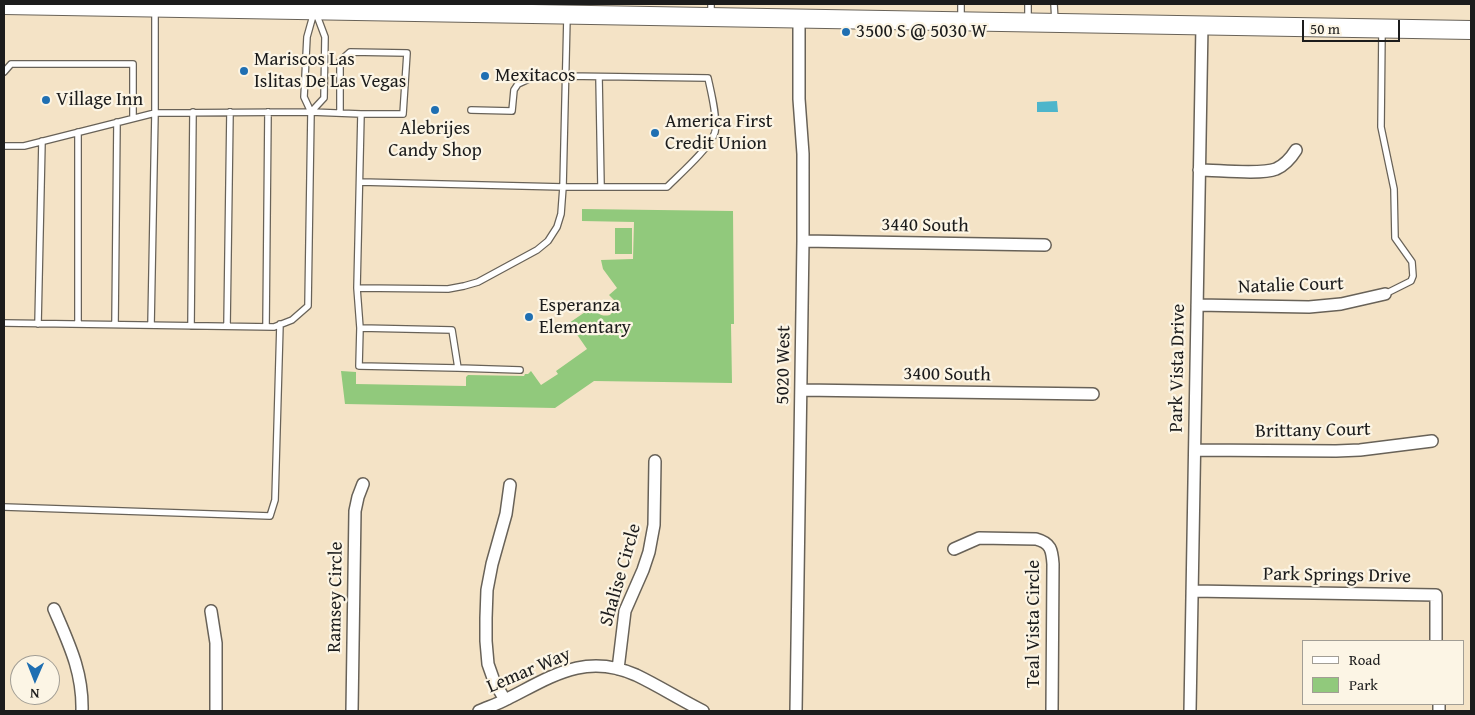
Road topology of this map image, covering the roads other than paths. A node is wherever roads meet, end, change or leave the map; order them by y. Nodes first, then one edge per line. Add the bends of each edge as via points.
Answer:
1 (1028, 4) edge
2 (1054, 4) edge
3 (4, 5) edge
4 (51, 5) edge
5 (144, 6) edge
6 (174, 6) edge
7 (314, 7) edge
8 (456, 8) edge
9 (567, 9) edge
10 (711, 10) edge
11 (961, 12) edge
12 (799, 18) junction
13 (1028, 22) junction
14 (1055, 23) junction
15 (1202, 25) junction
16 (1382, 28) junction
17 (1471, 30) edge
18 (4, 72) edge
19 (565, 76) junction
20 (599, 77) junction
21 (471, 110) dead end
22 (193, 112) junction
23 (230, 112) junction
24 (268, 112) junction
25 (311, 112) junction
26 (155, 113) junction
27 (340, 114) junction
28 (361, 114) junction
29 (134, 118) junction
30 (117, 122) junction
31 (78, 132) junction
32 (42, 141) junction
33 (4, 146) edge
34 (1296, 150) dead end
35 (1199, 170) junction
36 (360, 182) junction
37 (601, 186) junction
38 (563, 187) junction
39 (803, 241) junction
40 (1045, 245) dead end
41 (357, 288) junction
42 (1385, 294) joint
43 (1197, 305) junction
44 (4, 323) edge
45 (38, 324) junction
46 (78, 324) junction
47 (115, 324) junction
48 (151, 325) junction
49 (277, 325) junction
50 (191, 326) junction
51 (227, 326) junction
52 (266, 327) junction
53 (360, 328) junction
54 (458, 368) junction
55 (520, 370) dead end
56 (801, 390) junction
57 (1093, 394) dead end
58 (1432, 441) dead end
59 (1195, 450) junction
60 (655, 461) dead end
61 (363, 484) dead end
62 (510, 485) dead end
63 (4, 507) edge
64 (954, 549) dead end
65 (1192, 591) junction
66 (54, 609) dead end
67 (211, 611) dead end
68 (1436, 640) edge
69 (618, 669) junction
70 (505, 700) junction
71 (699, 710) edge
72 (82, 711) edge
73 (216, 711) edge
74 (352, 711) edge
75 (479, 711) edge
76 (796, 711) edge
77 (1052, 711) edge
78 (1190, 711) edge

1 - 13 lane
2 - 14 lane
3 - 4 main road
4 - 5 main road
5 - 6 main road
5 - 26 lane
6 - 7 main road
7 - 8 main road
7 - 25 lane via 307,38 304,97
7 - 25 lane via 325,37 324,98
8 - 9 main road
9 - 10 main road
9 - 19 lane
10 - 12 main road
11 - 12 main road
11 - 13 main road
12 - 39 street, 5020 West
13 - 14 main road
14 - 15 main road
15 - 16 main road
15 - 35 street, Park Vista Drive
16 - 17 main road
16 - 42 lane via 1380,127 1394,189 1394,238 1412,262 1413,276 1411,281
18 - 29 lane via 11,64 134,64
19 - 20 lane
19 - 21 lane via 530,78 518,84 514,90 512,111
19 - 38 lane
20 - 37 lane
20 - 37 lane via 708,78 715,131 711,142 666,187
22 - 23 lane
22 - 26 lane
22 - 50 lane
23 - 24 lane
23 - 51 lane
24 - 25 lane
24 - 52 lane
25 - 27 lane
25 - 49 lane via 308,306 292,320
26 - 29 lane
26 - 48 lane
27 - 28 lane
27 - 28 lane via 340,61 350,52 406,53 403,114
28 - 36 lane
29 - 30 lane
30 - 31 lane
30 - 47 lane
31 - 32 lane
31 - 46 lane
32 - 33 lane via 24,146
32 - 45 lane
34 - 35 street via 1282,166 1268,171
35 - 43 street, Park Vista Drive
36 - 38 lane
36 - 41 lane
37 - 38 lane
38 - 41 lane via 557,227 548,241 478,282 448,289
39 - 40 street, 3440 South
39 - 56 street, 5020 West
41 - 53 lane
42 - 43 street, Natalie Court via 1309,307
43 - 59 street, Park Vista Drive
44 - 45 lane
45 - 46 lane
46 - 47 lane
47 - 48 lane
48 - 50 lane
49 - 52 lane
49 - 63 lane via 275,500 270,516
50 - 51 lane
51 - 52 lane
53 - 54 lane via 452,330
53 - 54 lane via 360,366
54 - 55 lane
56 - 57 street, 3400 South
56 - 76 street, 5020 West
58 - 59 street, Brittany Court via 1336,451
59 - 65 street, Park Vista Drive
60 - 69 street, Shalise Circle via 654,525 643,570 625,611
61 - 74 street, Ramsey Circle via 355,511
62 - 70 street via 487,590 486,618 488,664
64 - 77 street, Teal Vista Circle via 979,538 1036,539 1049,546 1053,564
65 - 68 street, Park Springs Drive via 1436,596
65 - 78 street, Park Vista Drive
66 - 72 street via 78,669
67 - 73 street via 216,644
69 - 70 street, Lemar Way via 587,666 563,671
69 - 71 street, Lemar Way via 636,675
70 - 75 street, Lemar Way

